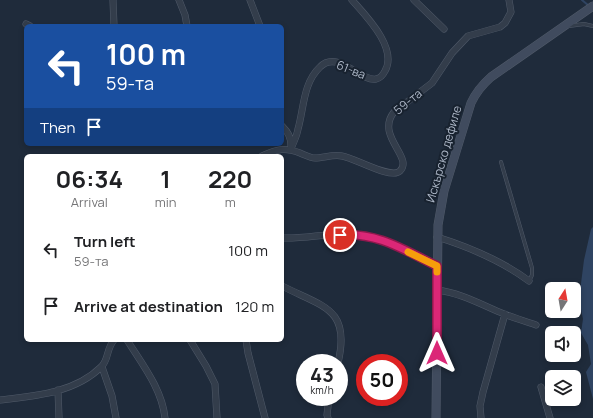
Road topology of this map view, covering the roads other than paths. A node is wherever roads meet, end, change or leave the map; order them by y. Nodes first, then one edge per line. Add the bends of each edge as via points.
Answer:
1 (113, 0) edge
2 (179, 0) edge
3 (250, 0) edge
4 (352, 0) edge
5 (414, 0) edge
6 (509, 0) edge
7 (590, 8) edge
8 (114, 24) edge
9 (187, 24) edge
10 (259, 24) edge
11 (593, 26) edge
12 (563, 27) junction
13 (444, 29) dead end
14 (284, 128) edge
15 (291, 149) junction
16 (266, 154) edge
17 (501, 162) dead end
18 (437, 237) junction
19 (284, 238) edge
20 (437, 266) junction
21 (529, 280) joint
22 (284, 287) edge
23 (437, 290) junction
24 (505, 314) junction
25 (536, 325) dead end
26 (112, 342) edge
27 (128, 342) edge
28 (191, 342) edge
29 (246, 342) edge
30 (340, 354) edge
31 (102, 367) junction
32 (541, 387) dead end
33 (58, 390) junction
34 (0, 400) edge
35 (328, 406) edge
36 (59, 418) edge
37 (116, 418) edge
38 (165, 418) edge
39 (217, 418) edge
40 (265, 418) edge
41 (328, 418) edge
42 (436, 418) edge
43 (481, 418) edge
44 (550, 418) edge

1 - 8 street
2 - 9 street
3 - 10 street
4 - 15 street, 61-ва via 382,38 388,59 386,69 382,76 376,79 337,62 328,62 321,66 309,82 305,93 298,131
5 - 13 street
6 - 15 street, 59-та via 511,12 505,23 500,27 468,36 452,53 432,83 390,117 388,129 403,159 402,169 398,172 387,173 352,158 333,155 314,158
7 - 12 main road, Искърско дефиле
11 - 12 lane via 584,24
12 - 18 main road, Искърско дефиле via 491,77 476,93 444,191
14 - 15 street via 291,139
15 - 16 street
17 - 21 lane via 532,268
18 - 20 main road, Искърско дефиле
18 - 21 street via 462,245
19 - 20 street via 350,234 368,236 385,240
20 - 23 main road, Искърско дефиле
22 - 30 street via 324,307 335,316 340,324 342,336
23 - 24 street via 448,291
23 - 42 main road, Искърско дефиле
24 - 25 street
24 - 43 street via 480,406
26 - 31 street
27 - 38 street via 162,400
28 - 39 street via 215,384
29 - 40 street
31 - 33 street via 85,380
31 - 37 street
32 - 44 street
33 - 34 street via 30,397
33 - 36 street
35 - 41 street

